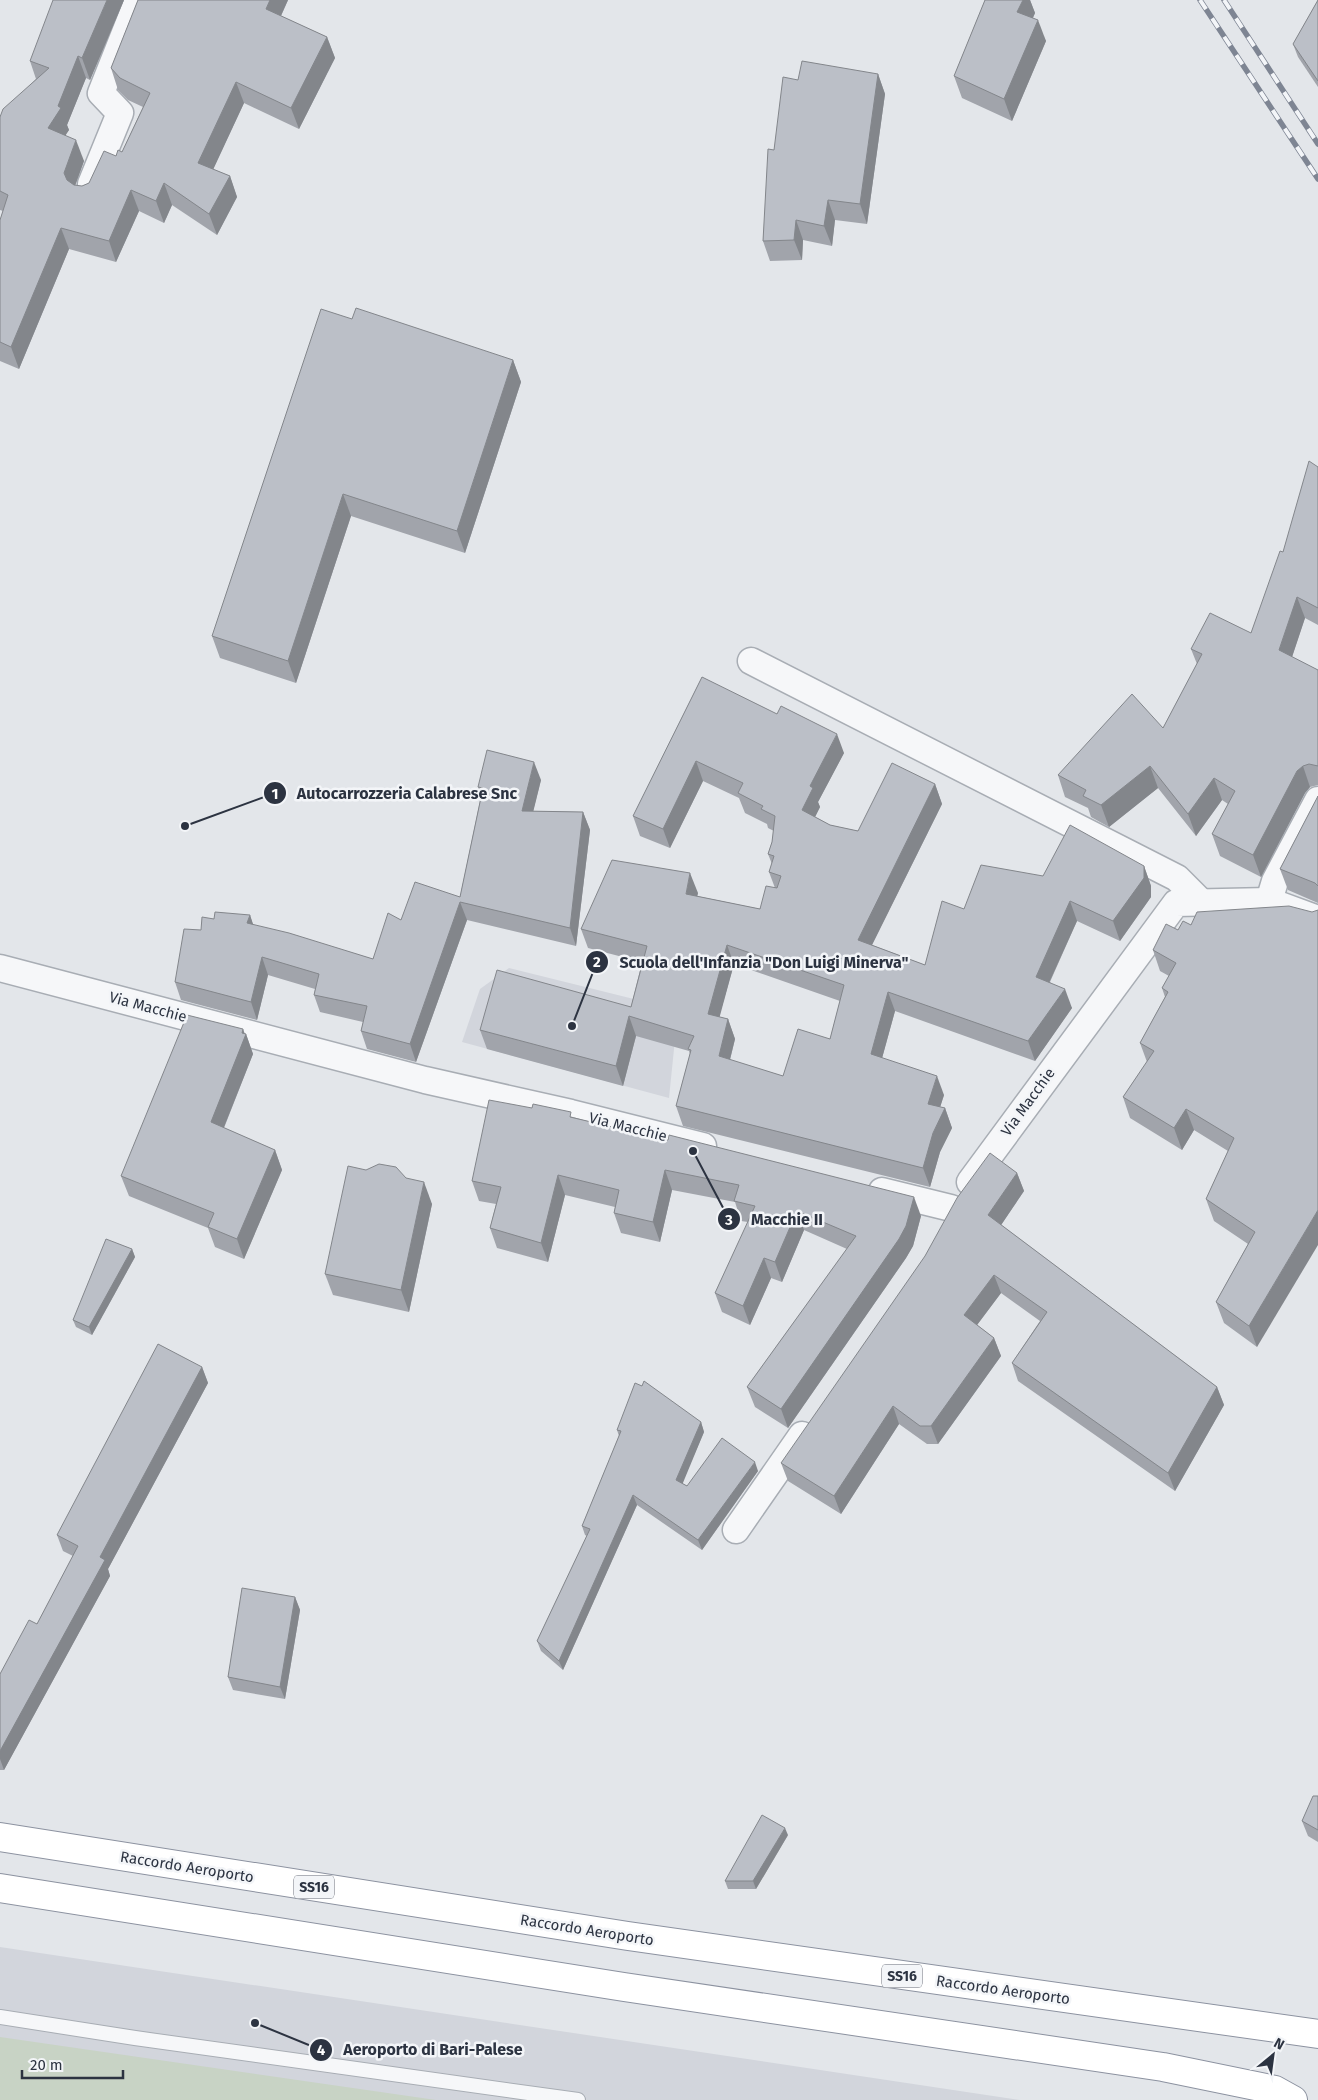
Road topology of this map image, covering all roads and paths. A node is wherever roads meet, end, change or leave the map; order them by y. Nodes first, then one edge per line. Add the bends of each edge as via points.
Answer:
1 (138, 0) edge
2 (87, 193) edge
3 (751, 661) dead end
4 (1318, 800) edge
5 (1269, 901) junction
6 (1201, 902) junction
7 (1318, 918) edge
8 (0, 968) edge
9 (726, 1152) edge
10 (857, 1185) edge
11 (952, 1208) junction
12 (938, 1233) edge
13 (814, 1418) edge
14 (736, 1530) dead end
15 (0, 1837) edge
16 (0, 1888) edge
17 (0, 2017) edge
18 (1318, 2034) edge
19 (578, 2100) edge
20 (1293, 2100) edge

1 - 2 street via 101,93 120,113
3 - 6 street via 1177,878
4 - 5 street via 1275,881
5 - 6 street, Via Macchie
5 - 7 street, Via Macchie
6 - 11 street, Via Macchie via 1176,902
8 - 9 street, Via Macchie via 425,1080
10 - 11 street
11 - 12 street
13 - 14 street
15 - 18 highway, Raccordo Aeroporto / SS16 via 628,1936
16 - 20 highway via 624,1987 1163,2067 1275,2090
17 - 19 lane

